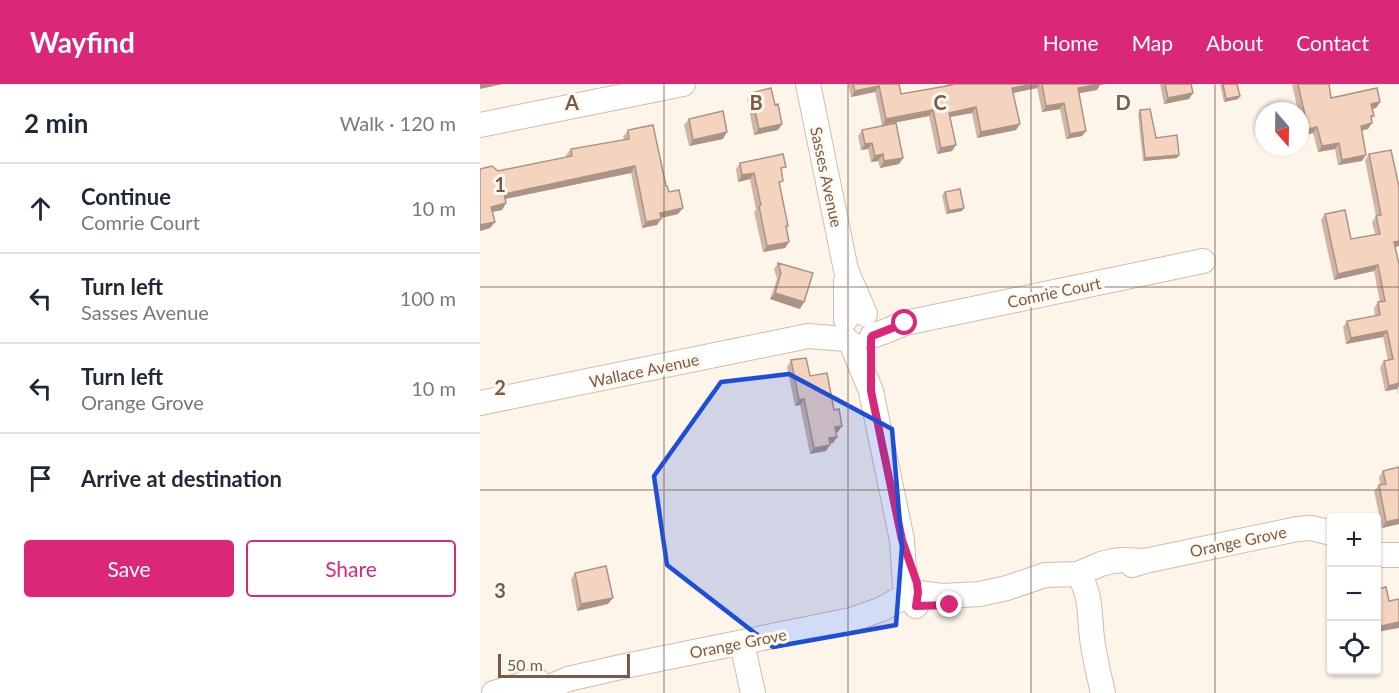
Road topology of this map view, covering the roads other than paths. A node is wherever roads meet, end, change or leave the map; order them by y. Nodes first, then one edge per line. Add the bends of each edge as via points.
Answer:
1 (683, 84) edge
2 (808, 84) edge
3 (480, 125) edge
4 (1203, 261) dead end
5 (858, 329) junction
6 (480, 404) edge
7 (1327, 532) edge
8 (1381, 555) edge
9 (1399, 555) edge
10 (1080, 581) junction
11 (914, 598) junction
12 (742, 643) junction
13 (625, 666) junction
14 (494, 693) edge
15 (524, 693) edge
16 (753, 693) edge
17 (1103, 693) edge

1 - 3 street
2 - 5 street, Sasses Avenue
4 - 5 street, Comrie Court via 905,323
5 - 6 street, Wallace Avenue
5 - 11 street, Sasses Avenue via 902,540 917,583
7 - 10 street, Orange Grove via 1297,529 1145,561 1113,561 1101,564
8 - 9 street
10 - 11 street, Orange Grove via 1045,575 950,605
10 - 17 street via 1077,597 1092,639
11 - 12 street, Orange Grove via 885,619 851,620
12 - 13 street, Orange Grove
12 - 16 street
13 - 14 street, Orange Grove via 564,669
13 - 15 street, Orange Grove

